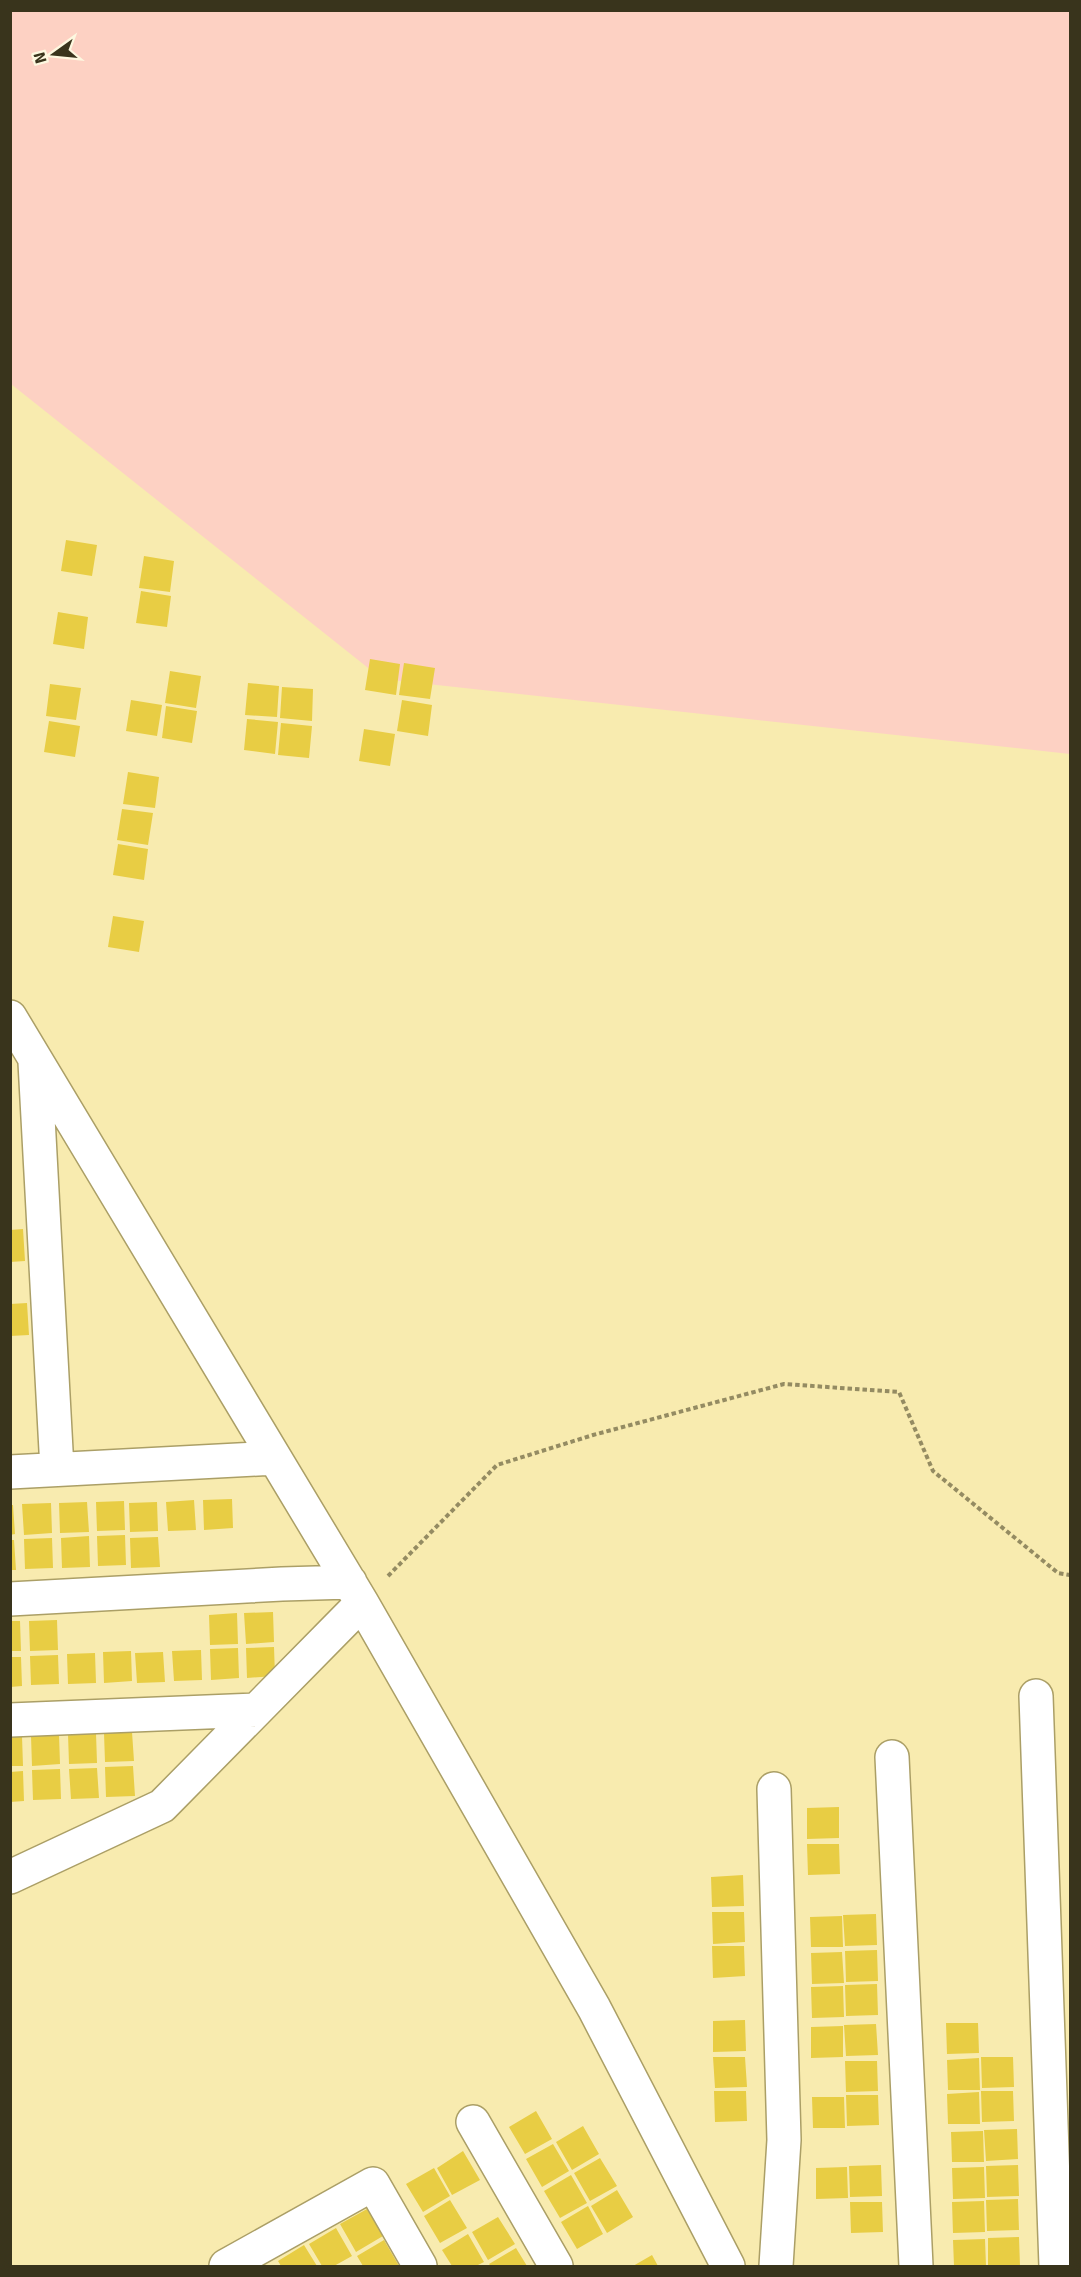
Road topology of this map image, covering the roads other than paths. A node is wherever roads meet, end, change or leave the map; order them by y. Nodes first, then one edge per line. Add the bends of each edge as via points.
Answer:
1 (10, 1017) edge
2 (34, 1057) junction
3 (274, 1458) junction
4 (57, 1469) junction
5 (10, 1472) edge
6 (356, 1592) junction
7 (10, 1599) edge
8 (1036, 1696) dead end
9 (256, 1710) junction
10 (10, 1720) edge
11 (892, 1757) dead end
12 (774, 1789) dead end
13 (10, 1877) edge
14 (473, 2122) dead end
15 (226, 2266) edge
16 (420, 2266) edge
17 (556, 2266) edge
18 (728, 2266) edge
19 (776, 2266) edge
20 (916, 2266) edge
21 (1056, 2266) edge

1 - 2 street
2 - 3 street
2 - 4 street
3 - 4 street
3 - 6 street
4 - 5 street
6 - 7 street via 282,1584
6 - 9 street
6 - 18 street via 594,2008
8 - 21 street
9 - 10 street
9 - 13 street via 162,1806
11 - 20 street
12 - 19 street via 784,2140
14 - 17 street
15 - 16 street via 373,2184

